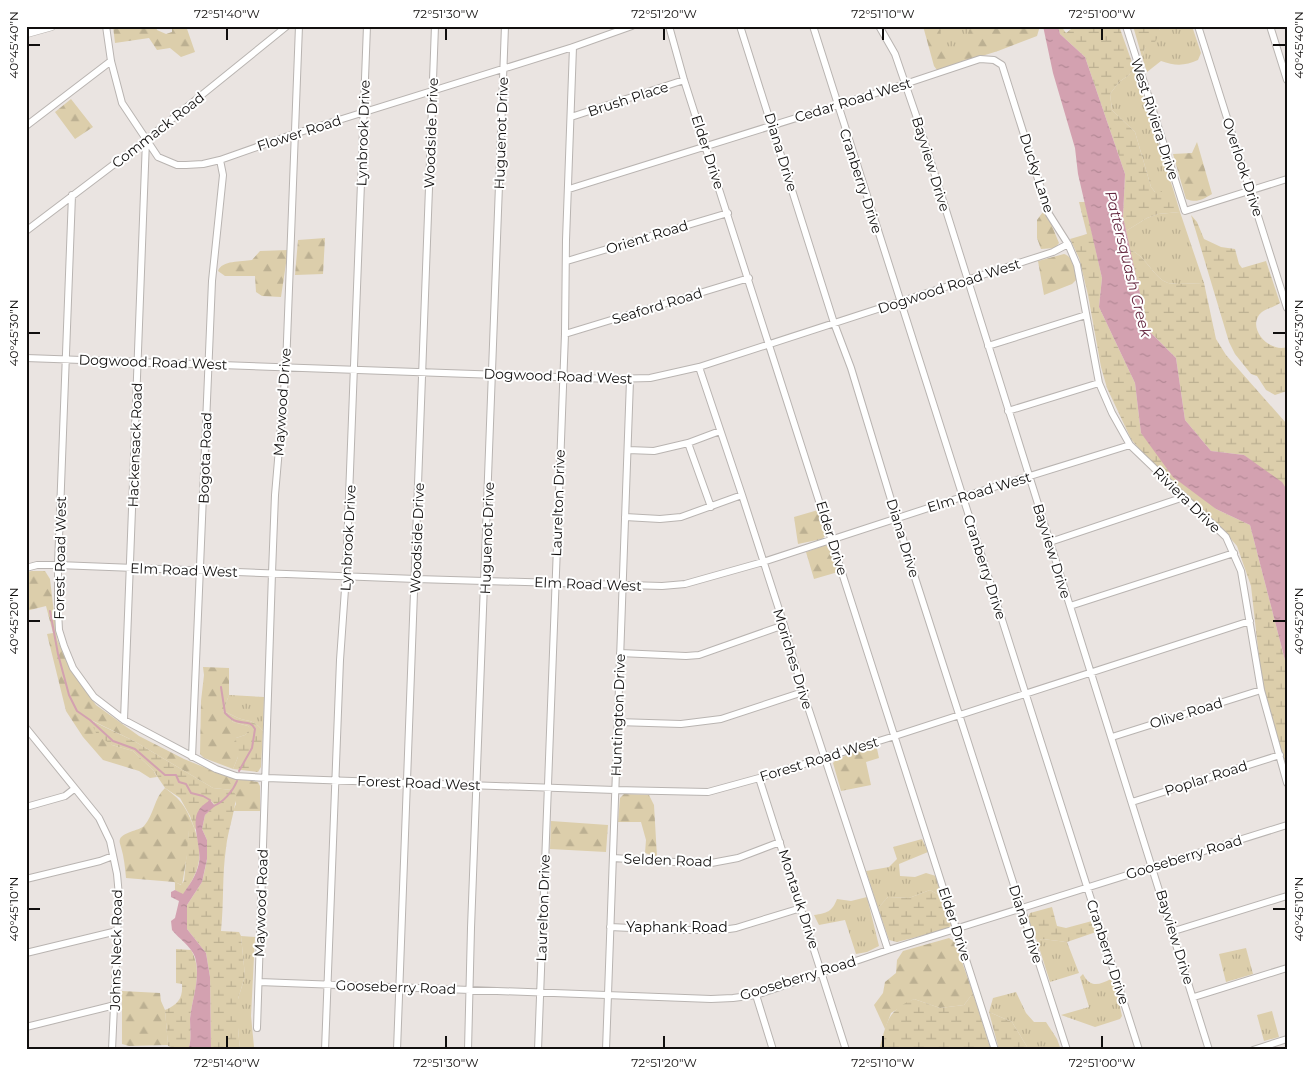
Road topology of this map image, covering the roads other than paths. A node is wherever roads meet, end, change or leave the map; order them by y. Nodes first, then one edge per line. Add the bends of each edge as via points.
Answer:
1 (51, 26) edge
2 (106, 26) edge
3 (288, 26) edge
4 (299, 26) edge
5 (367, 26) edge
6 (436, 26) edge
7 (505, 26) edge
8 (632, 26) edge
9 (669, 26) edge
10 (740, 26) edge
11 (813, 26) edge
12 (878, 26) edge
13 (1126, 26) edge
14 (1198, 26) edge
15 (1270, 26) edge
16 (27, 33) edge
17 (574, 47) junction
18 (994, 60) joint
19 (111, 61) junction
20 (504, 68) junction
21 (684, 80) junction
22 (1287, 80) edge
23 (905, 84) junction
24 (433, 91) junction
25 (837, 105) junction
26 (364, 112) junction
27 (571, 117) junction
28 (772, 125) junction
29 (26, 126) edge
30 (294, 134) junction
31 (146, 140) junction
32 (707, 147) junction
33 (220, 160) junction
34 (1287, 179) edge
35 (569, 189) junction
36 (1250, 190) junction
37 (72, 196) junction
38 (728, 213) junction
39 (26, 231) edge
40 (1068, 244) junction
41 (567, 262) junction
42 (749, 278) junction
43 (967, 279) junction
44 (900, 302) junction
45 (1287, 308) edge
46 (1086, 316) junction
47 (834, 323) junction
48 (565, 334) junction
49 (769, 343) junction
50 (988, 346) junction
51 (26, 358) edge
52 (67, 359) junction
53 (137, 362) junction
54 (208, 364) junction
55 (699, 367) junction
56 (286, 368) junction
57 (354, 370) junction
58 (422, 372) junction
59 (493, 374) junction
60 (562, 377) junction
61 (630, 380) junction
62 (1099, 383) junction
63 (1008, 411) junction
64 (720, 431) junction
65 (688, 443) junction
66 (1130, 445) junction
67 (628, 450) junction
68 (1030, 476) junction
69 (742, 495) junction
70 (962, 497) junction
71 (1184, 497) junction
72 (711, 508) junction
73 (625, 517) junction
74 (897, 518) junction
75 (832, 539) junction
76 (1050, 542) junction
77 (1234, 553) junction
78 (763, 562) junction
79 (58, 565) junction
80 (26, 568) edge
81 (131, 568) junction
82 (201, 570) junction
83 (272, 574) junction
84 (346, 575) junction
85 (416, 579) junction
86 (485, 581) junction
87 (555, 583) junction
88 (623, 586) junction
89 (1070, 606) junction
90 (1250, 621) junction
91 (784, 625) junction
92 (620, 653) junction
93 (1091, 672) junction
94 (1261, 690) junction
95 (803, 692) junction
96 (1025, 694) junction
97 (959, 714) junction
98 (124, 720) junction
99 (618, 722) junction
100 (27, 731) edge
101 (895, 736) junction
102 (1112, 737) junction
103 (1280, 755) junction
104 (192, 757) junction
105 (824, 757) junction
106 (266, 778) junction
107 (758, 778) junction
108 (335, 780) junction
109 (407, 782) junction
110 (1287, 783) edge
111 (477, 785) junction
112 (74, 788) junction
113 (548, 788) junction
114 (615, 790) junction
115 (1132, 802) junction
116 (26, 806) edge
117 (1287, 825) edge
118 (780, 842) junction
119 (113, 856) junction
120 (613, 858) junction
121 (1153, 866) junction
122 (26, 879) edge
123 (1087, 888) junction
124 (1287, 896) edge
125 (801, 908) junction
126 (1021, 909) junction
127 (610, 926) junction
128 (957, 929) junction
129 (117, 931) junction
130 (1174, 931) junction
131 (888, 950) junction
132 (26, 953) edge
133 (1287, 968) edge
134 (822, 972) junction
135 (259, 982) junction
136 (327, 985) junction
137 (400, 987) junction
138 (470, 990) junction
139 (541, 992) junction
140 (608, 995) junction
141 (756, 995) junction
142 (1194, 998) junction
143 (114, 1004) junction
144 (26, 1027) edge
145 (257, 1028) dead end
146 (1287, 1039) edge
147 (112, 1050) edge
148 (325, 1050) edge
149 (397, 1050) edge
150 (468, 1050) edge
151 (538, 1050) edge
152 (606, 1050) edge
153 (773, 1050) edge
154 (846, 1050) edge
155 (995, 1050) edge
156 (1066, 1050) edge
157 (1139, 1050) edge
158 (1210, 1050) edge
159 (1253, 1050) edge

1 - 16 main road
2 - 19 street, Flower Road
3 - 31 street, Commack Road
4 - 30 street, Maywood Drive
5 - 26 street, Lynbrook Drive
6 - 24 street, Woodside Drive
7 - 20 street, Huguenot Drive
8 - 17 street, Flower Road
9 - 21 street, Elder Drive
10 - 28 street, Diana Drive
11 - 25 street, Cranberry Drive
12 - 23 street, Bayview Drive via 895,54
13 - 36 street, West Riviera Drive via 1185,211
14 - 36 street, Overlook Drive
15 - 22 street
17 - 20 street, Flower Road
17 - 27 street, Laurelton Drive
18 - 23 street, Cedar Road West via 980,59
18 - 40 street, Ducky Lane via 1002,65 1007,77 1050,214
19 - 29 street
19 - 31 street, Flower Road via 122,103
20 - 24 street, Flower Road
20 - 59 street, Huguenot Drive
21 - 27 street, Brush Place
21 - 32 street, Elder Drive
23 - 25 street, Cedar Road West
23 - 43 street, Bayview Drive
24 - 26 street, Flower Road
24 - 58 street, Woodside Drive
25 - 28 street, Cedar Road West
25 - 44 street, Cranberry Drive
26 - 30 street, Flower Road
26 - 57 street, Lynbrook Drive
27 - 35 street, Laurelton Drive
28 - 32 street, Cedar Road West
28 - 47 street, Diana Drive
30 - 33 street, Flower Road
30 - 56 street, Maywood Drive
31 - 33 street, Flower Road via 158,157 177,165
31 - 37 street, Commack Road
31 - 53 street, Hackensack Road
32 - 35 street, Cedar Road West
32 - 38 street, Elder Drive
33 - 54 street, Bogota Road via 222,193 212,281
34 - 36 street
35 - 41 street, Laurelton Drive
36 - 45 street, Overlook Drive
37 - 39 street, Commack Road
37 - 52 street, Forest Road West
38 - 41 street, Orient Road
38 - 42 street, Elder Drive
40 - 43 street, Dogwood Road West via 1053,252
40 - 46 street, Ducky Lane via 1077,265
41 - 48 street, Laurelton Drive
42 - 48 street, Seaford Road
42 - 49 street, Elder Drive
43 - 44 street, Dogwood Road West
43 - 50 street, Bayview Drive
44 - 47 street, Dogwood Road West
44 - 70 street, Cranberry Drive
46 - 50 street
46 - 62 street, Riviera Drive
47 - 49 street, Dogwood Road West
47 - 74 street, Diana Drive
48 - 60 street, Laurelton Drive
49 - 55 street, Dogwood Road West
49 - 75 street, Elder Drive
50 - 63 street, Bayview Drive
51 - 52 street, Dogwood Road West
52 - 53 street, Dogwood Road West
52 - 79 street, Forest Road West
53 - 54 street, Dogwood Road West
53 - 81 street, Hackensack Road
54 - 56 street, Dogwood Road West
54 - 82 street, Bogota Road
55 - 61 street, Dogwood Road West
55 - 64 street, Moriches Drive
56 - 57 street, Dogwood Road West
56 - 83 street, Maywood Drive
57 - 58 street, Dogwood Road West
57 - 84 street, Lynbrook Drive
58 - 59 street, Dogwood Road West
58 - 85 street, Woodside Drive
59 - 60 street, Dogwood Road West
59 - 86 street, Huguenot Drive
60 - 61 street, Dogwood Road West
60 - 87 street, Laurelton Drive
61 - 67 street, Huntington Drive
62 - 63 street
62 - 66 street, Riviera Drive
63 - 68 street, Bayview Drive
64 - 65 street
64 - 69 street, Moriches Drive
65 - 67 street via 654,451
65 - 72 street
66 - 68 street, Elm Road West
66 - 71 street, Riviera Drive
67 - 73 street, Huntington Drive
68 - 70 street, Elm Road West
68 - 76 street, Bayview Drive
69 - 72 street
69 - 78 street, Moriches Drive
70 - 74 street, Elm Road West
70 - 96 street, Cranberry Drive
71 - 76 street
71 - 77 street, Riviera Drive via 1226,537
72 - 73 street via 670,519
73 - 88 street, Huntington Drive
74 - 75 street, Elm Road West
74 - 97 street, Diana Drive
75 - 78 street, Elm Road West
75 - 101 street, Elder Drive
76 - 89 street, Bayview Drive
77 - 89 street
77 - 90 street, Riviera Drive via 1242,571
78 - 88 street, Elm Road West via 685,584
78 - 91 street, Moriches Drive
79 - 80 street, Elm Road West
79 - 81 street, Elm Road West
79 - 98 street, Forest Road West via 60,630 73,668 94,697
81 - 82 street, Elm Road West
81 - 98 street, Hackensack Road
82 - 83 street, Elm Road West
82 - 104 street, Bogota Road
83 - 84 street, Elm Road West
83 - 106 street, Maywood Drive
84 - 85 street, Elm Road West
84 - 108 street, Lynbrook Drive
85 - 86 street, Elm Road West
85 - 109 street, Woodside Drive
86 - 87 street, Elm Road West
86 - 111 street, Huguenot Drive
87 - 88 street, Elm Road West
87 - 113 street, Laurelton Drive
88 - 92 street, Huntington Drive
89 - 93 street, Bayview Drive
90 - 93 street, Forest Road West
90 - 94 street, Riviera Drive
91 - 92 street via 699,654
91 - 95 street, Moriches Drive
92 - 99 street, Huntington Drive
93 - 96 street, Forest Road West
93 - 102 street, Bayview Drive
94 - 102 street, Olive Road
94 - 103 street, Riviera Drive
95 - 99 street via 721,719 681,724
95 - 105 street, Moriches Drive
96 - 97 street, Forest Road West
96 - 123 street, Cranberry Drive
97 - 101 street, Forest Road West
97 - 126 street, Diana Drive
98 - 104 street, Forest Road West
99 - 114 street, Huntington Drive
100 - 112 street, Johns Neck Road
101 - 105 street, Forest Road West
101 - 128 street, Elder Drive
102 - 115 street, Bayview Drive
103 - 110 street, Riviera Drive
103 - 115 street, Poplar Road
104 - 106 street, Forest Road West via 236,776
105 - 107 street, Forest Road West
105 - 131 street, Moriches Drive
106 - 108 street, Forest Road West
106 - 135 street, Maywood Road
107 - 114 street, Forest Road West via 708,792
107 - 118 street, Montauk Drive
108 - 109 street, Forest Road West
108 - 136 street, Lynbrook Drive
109 - 111 street, Forest Road West
109 - 137 street, Woodside Drive
111 - 113 street, Forest Road West
111 - 138 street, Huguenot Drive
112 - 116 street via 65,796
112 - 119 street, Johns Neck Road via 99,818
113 - 114 street, Forest Road West
113 - 139 street, Laurelton Drive
114 - 120 street, Huntington Drive
115 - 121 street, Bayview Drive
117 - 121 street, Gooseberry Road
118 - 120 street, Selden Road via 738,858 706,864
118 - 125 street, Montauk Drive
119 - 122 street
119 - 129 street, Johns Neck Road via 119,896
120 - 127 street, Huntington Drive
121 - 123 street, Gooseberry Road
121 - 130 street, Bayview Drive
123 - 126 street, Gooseberry Road
123 - 157 street, Cranberry Drive
124 - 130 street
125 - 127 street, Yaphank Road via 722,930
125 - 134 street, Montauk Drive
126 - 128 street, Gooseberry Road
126 - 156 street, Diana Drive
127 - 140 street, Huntington Drive
128 - 131 street, Gooseberry Road
128 - 155 street, Elder Drive
129 - 132 street
129 - 143 street, Johns Neck Road
130 - 142 street, Bayview Drive
131 - 134 street, Gooseberry Road
133 - 142 street
134 - 141 street, Gooseberry Road
134 - 154 street, Montauk Drive
135 - 136 street, Gooseberry Road
135 - 145 street, Maywood Road
136 - 137 street, Gooseberry Road
136 - 148 street, Lynbrook Drive
137 - 138 street, Gooseberry Road
137 - 149 street, Woodside Drive
138 - 139 street, Gooseberry Road
138 - 150 street, Huguenot Drive
139 - 140 street, Gooseberry Road
139 - 151 street, Laurelton Drive
140 - 141 street, Gooseberry Road via 711,999
140 - 152 street, Huntington Drive
141 - 153 street
142 - 158 street, Bayview Drive
143 - 144 street
143 - 147 street, Johns Neck Road
146 - 159 street

